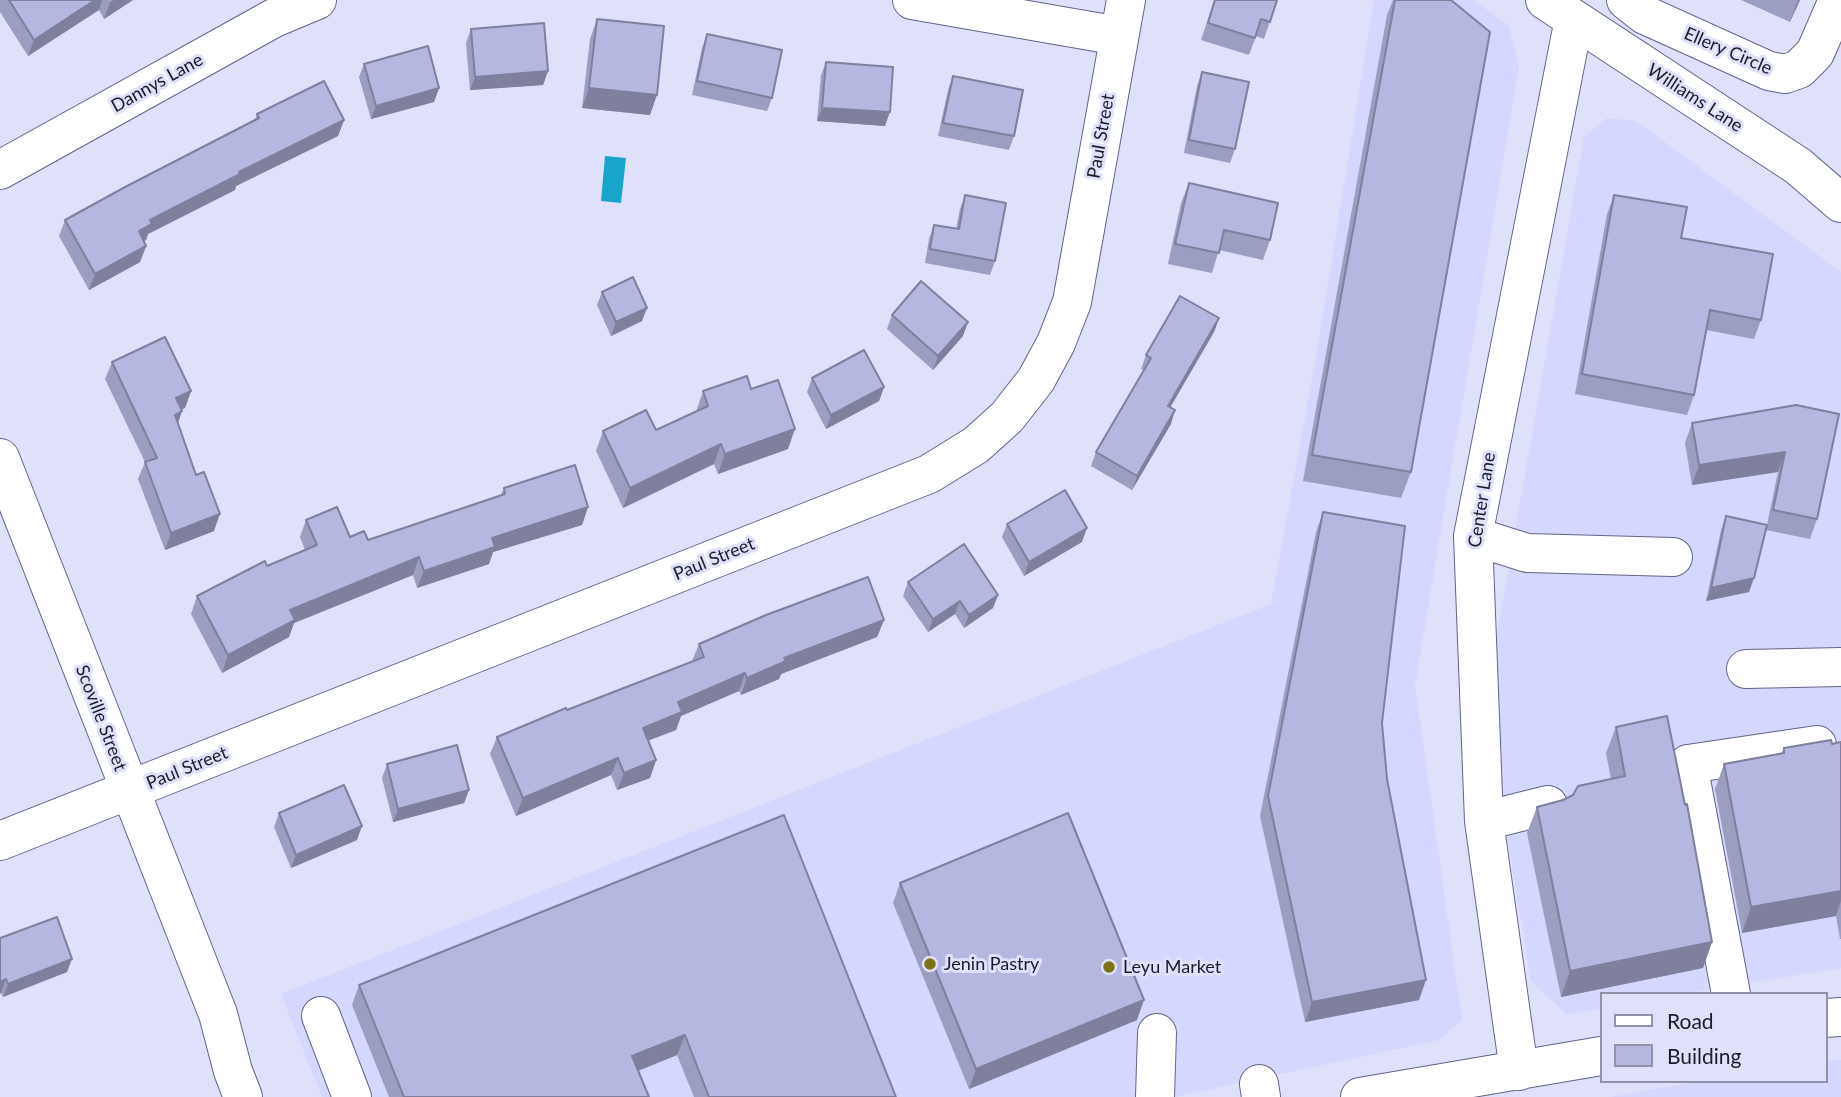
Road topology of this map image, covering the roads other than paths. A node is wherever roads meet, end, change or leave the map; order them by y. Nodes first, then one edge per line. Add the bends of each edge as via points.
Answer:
1 (317, 0) edge
2 (912, 0) edge
3 (1626, 0) edge
4 (1838, 0) edge
5 (1559, 9) edge
6 (1123, 18) edge
7 (0, 170) edge
8 (1841, 203) edge
9 (0, 458) edge
10 (1473, 536) junction
11 (1672, 557) dead end
12 (1841, 667) edge
13 (1746, 669) dead end
14 (1817, 745) edge
15 (129, 790) junction
16 (1548, 805) edge
17 (1484, 821) junction
18 (0, 841) edge
19 (1731, 992) edge
20 (321, 1016) dead end
21 (1157, 1033) dead end
22 (1600, 1056) edge
23 (1519, 1070) junction
24 (1416, 1092) edge
25 (243, 1097) edge
26 (352, 1097) edge
27 (1155, 1097) edge
28 (1360, 1097) edge

1 - 7 street, Dannys Lane via 262,24
2 - 6 street
3 - 4 street, Ellery Circle via 1646,15 1785,74 1799,69 1815,53
5 - 8 street, Williams Lane via 1798,166
5 - 10 street, Center Lane
6 - 15 street, Paul Street via 1072,302 1036,380 1007,417 976,445 929,474
9 - 15 street, Scoville Street
10 - 11 street via 1527,553
10 - 17 street, Center Lane
12 - 13 street
14 - 19 street via 1688,764
15 - 18 street, Paul Street
15 - 25 street, Scoville Street via 218,1014
16 - 17 street
17 - 23 street, Center Lane
20 - 26 street
21 - 27 street
22 - 23 street
23 - 24 street
24 - 28 street

